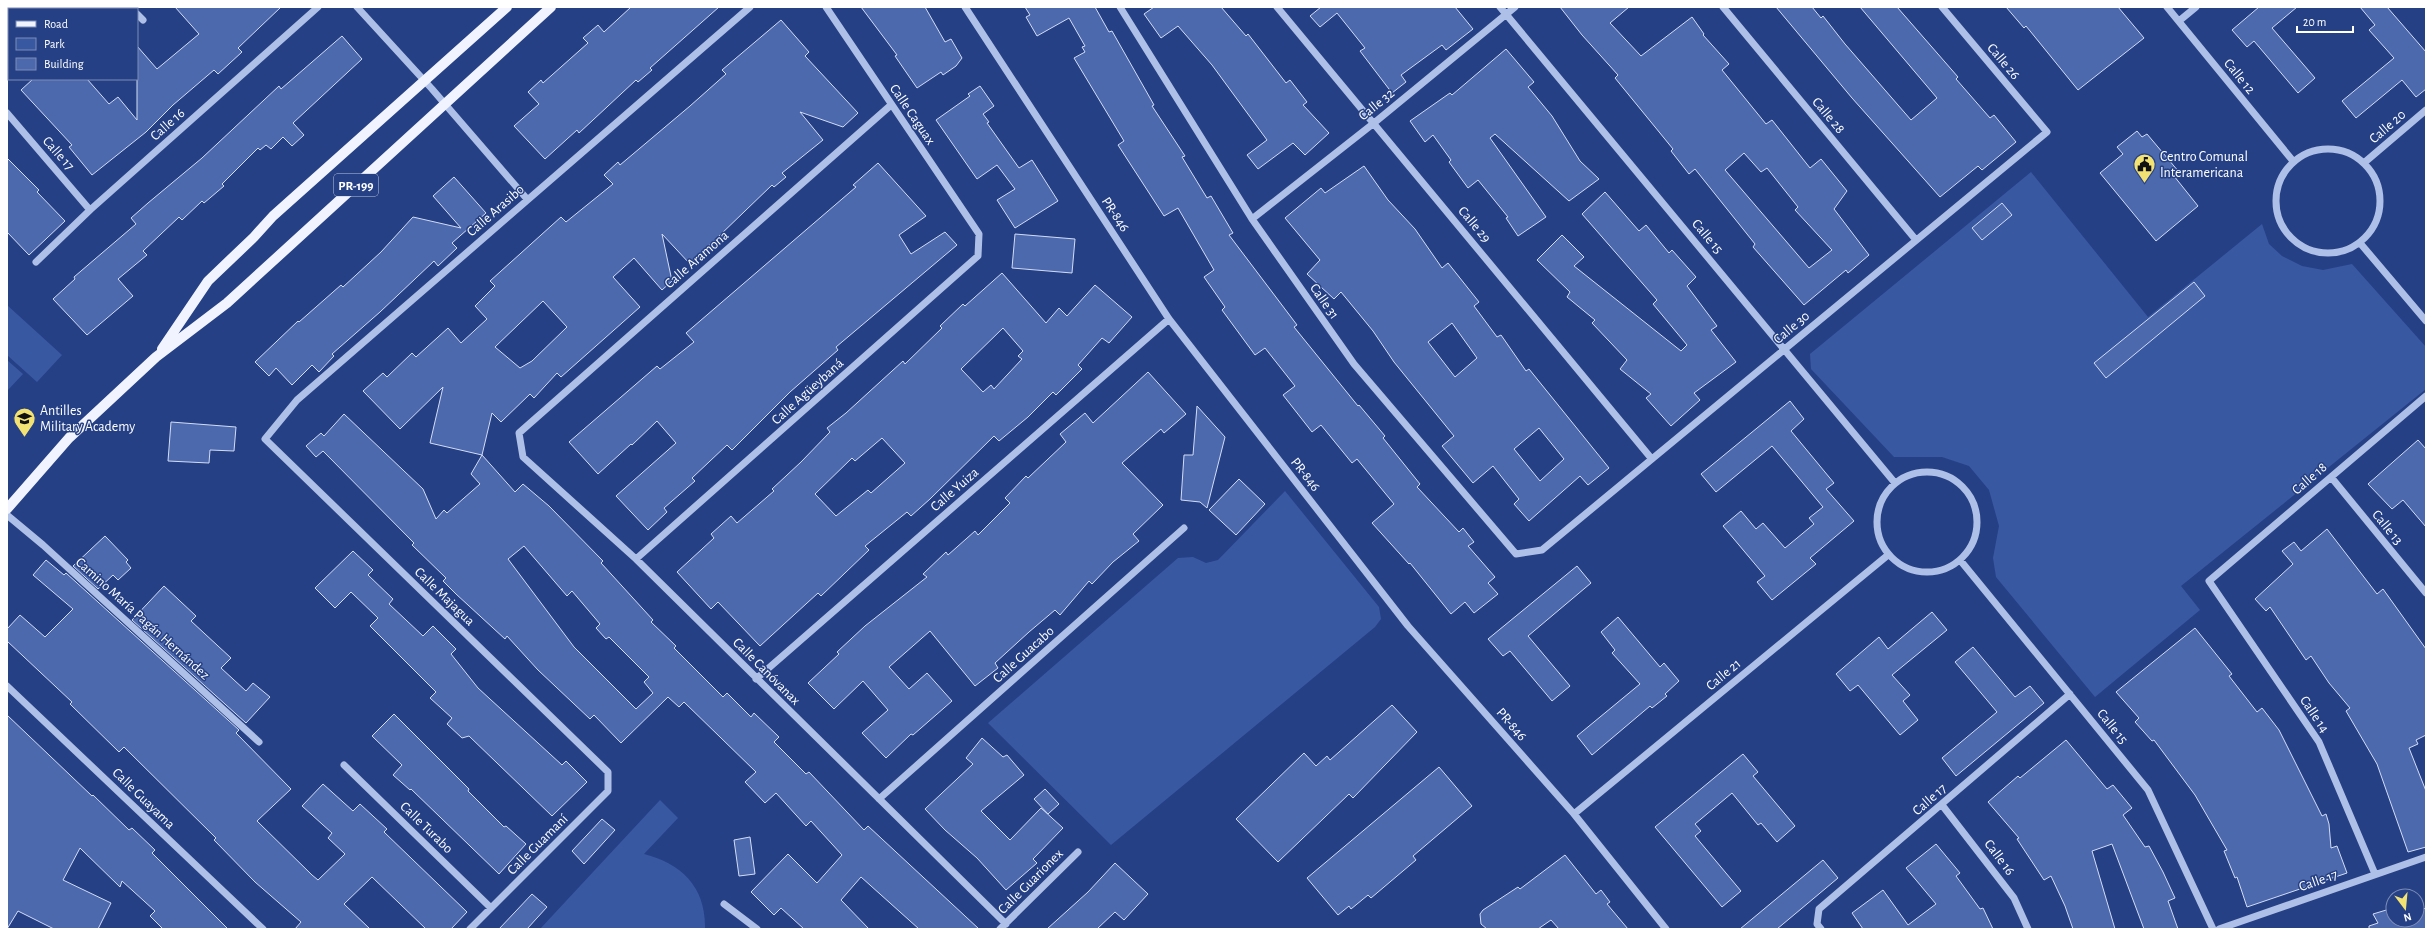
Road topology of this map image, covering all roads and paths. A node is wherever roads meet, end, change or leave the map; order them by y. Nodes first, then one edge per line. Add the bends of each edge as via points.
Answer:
1 (318, 7) edge
2 (357, 7) edge
3 (507, 7) edge
4 (551, 7) edge
5 (750, 7) edge
6 (826, 7) edge
7 (965, 7) edge
8 (1120, 7) edge
9 (1277, 7) edge
10 (1500, 7) edge
11 (1515, 7) edge
12 (1723, 7) edge
13 (1942, 7) edge
14 (2167, 7) edge
15 (2196, 7) edge
16 (1506, 14) junction
17 (138, 15) edge
18 (143, 20) dead end
19 (2179, 22) junction
20 (424, 79) junction
21 (445, 104) junction
22 (891, 105) junction
23 (2426, 110) edge
24 (7, 113) edge
25 (1374, 123) junction
26 (2046, 132) joint
27 (2293, 161) junction
28 (2365, 162) junction
29 (527, 199) junction
30 (90, 210) junction
31 (1252, 219) junction
32 (979, 234) joint
33 (1916, 240) junction
34 (2360, 243) junction
35 (36, 262) dead end
36 (1169, 319) junction
37 (2426, 321) edge
38 (1785, 349) junction
39 (156, 357) junction
40 (2426, 396) edge
41 (519, 433) joint
42 (265, 439) joint
43 (1651, 458) junction
44 (2331, 477) junction
45 (1895, 483) junction
46 (7, 509) edge
47 (7, 515) edge
48 (1184, 528) dead end
49 (1552, 541) joint
50 (1888, 555) junction
51 (636, 559) junction
52 (1960, 560) junction
53 (2209, 581) joint
54 (2426, 593) edge
55 (756, 679) junction
56 (7, 686) edge
57 (2070, 694) junction
58 (259, 742) dead end
59 (344, 764) dead end
60 (608, 772) joint
61 (879, 799) junction
62 (1942, 805) junction
63 (1574, 814) junction
64 (1078, 852) dead end
65 (2426, 857) edge
66 (2375, 874) junction
67 (724, 904) dead end
68 (491, 908) junction
69 (1003, 926) edge
70 (754, 928) edge
71 (263, 929) edge
72 (470, 929) edge
73 (1666, 929) edge
74 (1821, 929) edge
75 (2028, 929) edge
76 (2213, 929) edge
77 (2219, 929) edge

1 - 30 street, Calle 16
2 - 20 street
3 - 20 main road, PR-199
4 - 21 main road, PR-199
5 - 29 street, Calle Arasibo
6 - 22 street, Calle Caguax
7 - 36 street, PR-846 / PR-846
8 - 31 street, Calle 31
9 - 25 street, Calle 29
10 - 16 street, Calle 15
11 - 16 street, Calle 32
12 - 33 street, Calle 28
13 - 26 street, Calle 26
14 - 19 street, Calle 12
15 - 19 street
16 - 25 street, Calle 32
16 - 38 street, Calle 15
17 - 18 street
19 - 27 street, Calle 12
20 - 21 street
20 - 39 main road, PR-199 via 273,216 254,238 208,281
21 - 29 street
21 - 39 main road, PR-199 via 227,303
22 - 32 street, Calle Caguax
22 - 41 street, Calle Aramona
23 - 28 street, Calle 20
24 - 30 street, Calle 17
25 - 31 street, Calle 32
25 - 43 street, Calle 29
26 - 33 street, Calle 30
27 - 28 street via 2310,151 2330,148 2349,152
27 - 34 street via 2279,179 2275,202 2280,224 2295,242 2315,252 2338,253
28 - 34 street via 2378,181 2382,204 2375,226
29 - 42 street, Calle Arasibo via 297,400
30 - 35 street, Calle 16
31 - 49 street, Calle 31 via 1354,364 1516,554 1542,550
32 - 51 street, Calle Agüeybaná via 978,256
33 - 38 street, Calle 30
34 - 37 street
36 - 55 street, Calle Yuiza
36 - 63 street, PR-846 / PR-846 via 1408,626
38 - 43 street, Calle 30
38 - 45 street, Calle 15
39 - 46 main road, PR-199 via 70,438
40 - 44 street, Calle 18
41 - 51 street, Calle Canóvanax via 524,457
42 - 60 street, Calle Majagua
43 - 49 street, Calle 30
44 - 53 street, Calle 18
44 - 54 street, Calle 13
45 - 50 street via 1884,495 1878,510 1876,526 1880,541
45 - 52 street via 1910,475 1927,472 1944,475 1960,484 1967,492 1977,513 1977,531 1971,547
47 - 58 street, Camino María Pagán Hernández
48 - 61 street, Calle Guacabo
50 - 52 street via 1903,567 1923,573 1943,570
50 - 63 street, Calle 21
51 - 55 street, Calle Canóvanax
52 - 57 street, Calle 15
53 - 66 street, Calle 14 via 2319,742
55 - 61 street, Calle Canóvanax
56 - 71 street, Calle Guayama
57 - 62 street, Calle 17
57 - 76 street, Calle 15 via 2148,790
59 - 68 street, Calle Turabo
60 - 68 street, Calle Guamaní via 608,791
61 - 69 street, Calle Canóvanax
62 - 74 street, Calle 17 via 1820,910 1817,924
62 - 75 street, Calle 16 via 2014,898
63 - 73 street, PR-846 / PR-846
64 - 69 street, Calle Guarionex
65 - 66 street, Calle 17
66 - 77 street, Calle 17
67 - 70 street
68 - 72 street, Calle Guamaní

